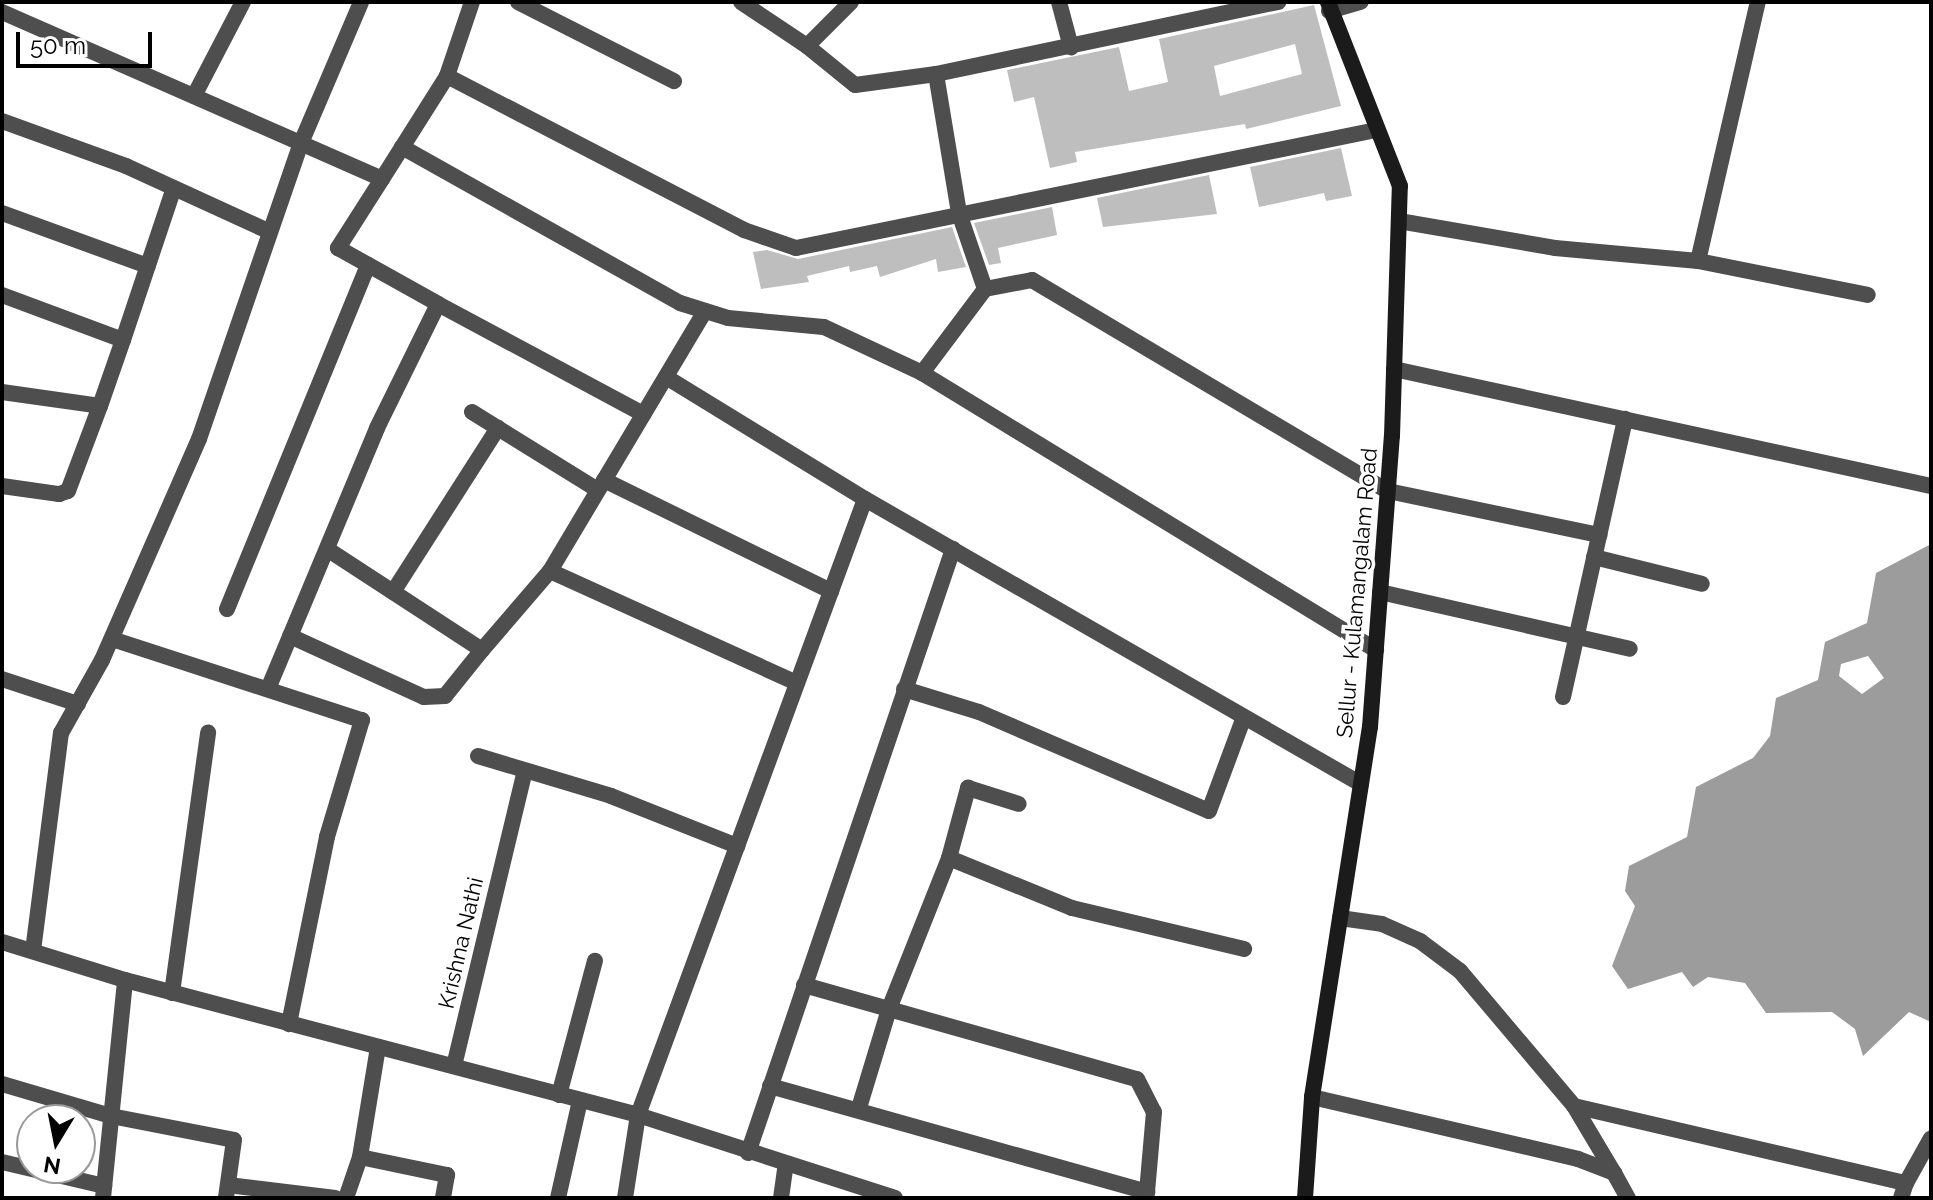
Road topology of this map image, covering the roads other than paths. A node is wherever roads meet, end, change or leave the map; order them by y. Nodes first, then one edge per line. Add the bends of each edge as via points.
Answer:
1 (243, 2) edge
2 (361, 2) edge
3 (472, 2) edge
4 (518, 2) edge
5 (741, 2) edge
6 (851, 2) edge
7 (1059, 2) edge
8 (1279, 2) edge
9 (1361, 2) edge
10 (1758, 2) edge
11 (1329, 7) edge
12 (2, 12) edge
13 (807, 46) junction
14 (1071, 47) junction
15 (936, 74) junction
16 (447, 76) junction
17 (674, 81) dead end
18 (194, 96) junction
19 (2, 121) edge
20 (1376, 130) junction
21 (301, 143) junction
22 (402, 147) junction
23 (382, 179) junction
24 (174, 188) junction
25 (2, 213) edge
26 (959, 213) junction
27 (1399, 221) junction
28 (270, 232) junction
29 (1698, 261) junction
30 (368, 265) junction
31 (148, 266) junction
32 (985, 289) junction
33 (2, 295) edge
34 (1868, 295) dead end
35 (438, 304) junction
36 (705, 311) junction
37 (123, 340) junction
38 (1394, 369) junction
39 (922, 373) junction
40 (666, 377) junction
41 (2, 392) edge
42 (100, 406) junction
43 (472, 412) dead end
44 (643, 414) junction
45 (1625, 419) junction
46 (498, 428) junction
47 (601, 485) junction
48 (2, 486) edge
49 (1931, 486) edge
50 (1388, 491) junction
51 (865, 499) junction
52 (1599, 535) junction
53 (327, 549) junction
54 (953, 549) junction
55 (1594, 557) junction
56 (550, 571) junction
57 (1702, 584) dead end
58 (831, 591) junction
59 (393, 592) junction
60 (1380, 592) junction
61 (227, 609) dead end
62 (290, 636) junction
63 (1576, 636) junction
64 (112, 639) junction
65 (1630, 649) dead end
66 (482, 650) junction
67 (1376, 650) junction
68 (2, 679) edge
69 (797, 683) junction
70 (268, 689) junction
71 (904, 689) junction
72 (1563, 697) dead end
73 (78, 704) junction
74 (1244, 717) junction
75 (208, 732) dead end
76 (478, 756) dead end
77 (525, 771) junction
78 (1361, 784) junction
79 (1019, 804) dead end
80 (737, 846) junction
81 (949, 858) junction
82 (1340, 918) junction
83 (2, 942) edge
84 (1244, 949) dead end
85 (33, 951) junction
86 (595, 961) dead end
87 (125, 980) junction
88 (804, 985) junction
89 (172, 993) junction
90 (889, 1009) junction
91 (289, 1024) junction
92 (378, 1047) junction
93 (454, 1066) junction
94 (2, 1084) edge
95 (770, 1086) junction
96 (559, 1095) junction
97 (1312, 1097) junction
98 (580, 1100) junction
99 (1574, 1106) junction
100 (859, 1108) junction
101 (638, 1115) junction
102 (111, 1116) junction
103 (1931, 1138) edge
104 (748, 1153) junction
105 (360, 1157) junction
106 (2, 1162) edge
107 (786, 1164) junction
108 (1614, 1173) junction
109 (1904, 1190) edge
110 (103, 1192) edge
111 (227, 1192) edge
112 (1146, 1195) edge
113 (335, 1198) edge
114 (346, 1198) edge
115 (443, 1198) edge
116 (558, 1198) edge
117 (625, 1198) edge
118 (781, 1198) edge
119 (895, 1198) edge
120 (1305, 1198) edge
121 (1628, 1198) edge

1 - 18 street
2 - 21 street
3 - 16 street
4 - 17 street
5 - 13 street
6 - 13 street
7 - 14 street
8 - 14 street
9 - 11 street
10 - 29 street
11 - 20 main road, Sellur - Kulamangalam Road
12 - 18 street
13 - 15 street via 855,85
14 - 15 street
15 - 26 street
16 - 22 street
16 - 26 street via 744,230 796,248
18 - 21 street
19 - 24 street
20 - 26 street
20 - 27 main road, Sellur - Kulamangalam Road via 1400,186
21 - 23 street
21 - 28 street
22 - 23 street
22 - 36 street via 680,303
23 - 30 street via 338,248
24 - 28 street
24 - 31 street
25 - 31 street
26 - 32 street
27 - 29 street via 1555,248
27 - 38 main road, Sellur - Kulamangalam Road
28 - 64 street via 199,439
29 - 34 street
30 - 35 street
30 - 61 street
31 - 37 street
32 - 39 street
32 - 50 street via 1032,280
33 - 37 street
35 - 44 street
35 - 53 street
36 - 39 street via 824,327
36 - 40 street
37 - 42 street
38 - 45 street
38 - 50 main road, Sellur - Kulamangalam Road
39 - 67 street
40 - 44 street
40 - 51 street
41 - 42 street
42 - 48 street via 68,491
43 - 46 street
44 - 47 street
45 - 49 street
45 - 52 street
46 - 47 street
46 - 59 street
47 - 56 street
47 - 58 street
50 - 52 street
50 - 60 main road, Sellur - Kulamangalam Road
51 - 54 street
51 - 58 street
52 - 55 street
53 - 59 street
53 - 62 street
54 - 71 street
54 - 74 street
55 - 57 street
55 - 63 street
56 - 66 street
56 - 69 street
58 - 69 street
59 - 66 street
60 - 63 street
60 - 67 main road, Sellur - Kulamangalam Road
62 - 66 street via 424,697 445,696
62 - 70 street
63 - 65 street
63 - 72 street
64 - 70 street
64 - 73 street
67 - 78 main road, Sellur - Kulamangalam Road
68 - 73 street
69 - 80 street
70 - 91 street via 362,720 327,837
71 - 74 street via 979,712 1209,811
71 - 88 street
73 - 85 street via 61,733
74 - 78 street
75 - 89 street
76 - 77 street
77 - 80 street via 611,796
77 - 93 street, Krishna Nathi
78 - 82 main road, Sellur - Kulamangalam Road
79 - 81 street via 968,788
80 - 101 street
81 - 84 street via 1072,908
81 - 90 street
82 - 97 main road, Sellur - Kulamangalam Road
82 - 99 street via 1382,924 1420,941 1460,971
83 - 85 street
85 - 87 street
86 - 96 street
87 - 89 street
87 - 102 street
88 - 90 street
88 - 95 street
89 - 91 street
90 - 100 street
90 - 112 street via 1137,1079 1154,1112
91 - 92 street
92 - 93 street
92 - 105 street
93 - 96 street
94 - 102 street
95 - 100 street
95 - 104 street
96 - 98 street
97 - 108 street via 1578,1159
97 - 120 main road, Sellur - Kulamangalam Road
98 - 101 street
98 - 116 street
99 - 108 street
99 - 109 street
100 - 112 street
101 - 104 street
101 - 117 street
102 - 110 street
102 - 111 street via 234,1140
103 - 109 street
104 - 107 street
105 - 114 street
105 - 115 street via 447,1175
106 - 110 street
107 - 118 street
107 - 119 street
108 - 121 street
111 - 113 street

